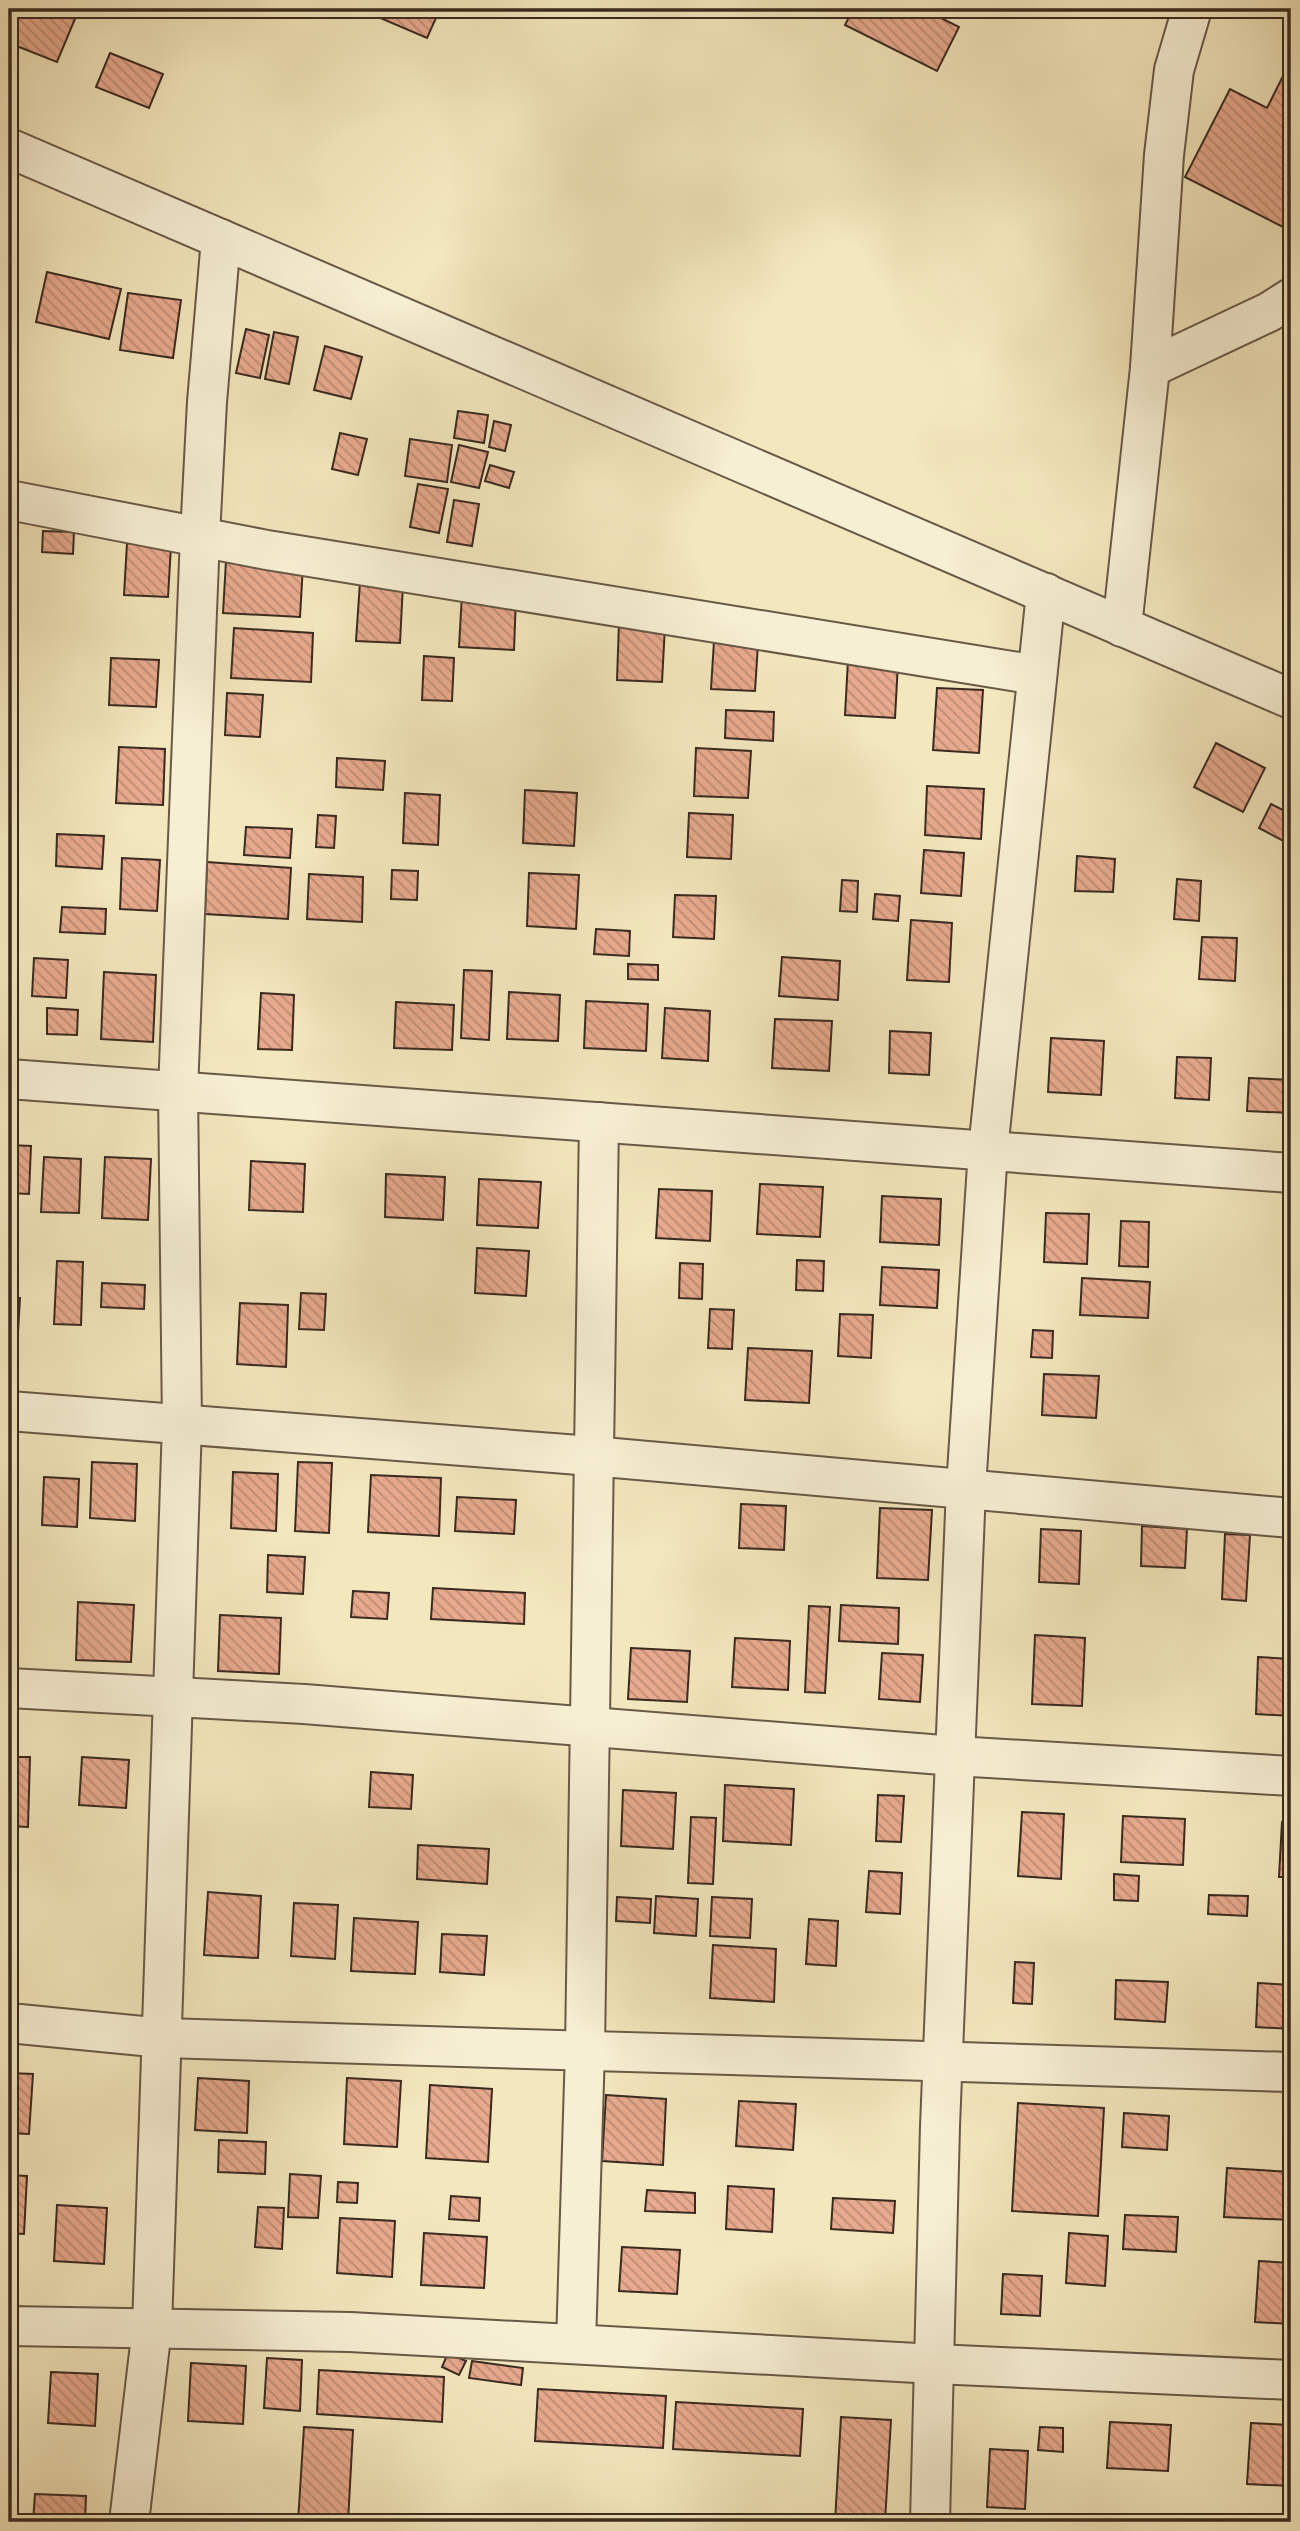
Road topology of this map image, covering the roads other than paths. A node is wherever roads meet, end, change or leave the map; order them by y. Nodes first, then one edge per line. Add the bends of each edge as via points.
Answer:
1 (1192, 9) edge
2 (9, 148) edge
3 (222, 239) junction
4 (1291, 298) edge
5 (1150, 368) junction
6 (9, 500) edge
7 (200, 536) junction
8 (1046, 593) junction
9 (1122, 627) junction
10 (1037, 674) junction
11 (1291, 699) edge
12 (9, 1079) edge
13 (178, 1091) junction
14 (599, 1122) junction
15 (988, 1150) junction
16 (1291, 1173) edge
17 (9, 1411) edge
18 (182, 1424) junction
19 (592, 1456) junction
20 (966, 1488) junction
21 (1291, 1518) edge
22 (9, 1688) edge
23 (175, 1696) junction
24 (588, 1727) junction
25 (955, 1756) junction
26 (1291, 1776) edge
27 (9, 2024) edge
28 (163, 2038) junction
29 (584, 2049) junction
30 (943, 2060) junction
31 (1291, 2072) edge
32 (9, 2326) edge
33 (152, 2329) junction
34 (576, 2344) junction
35 (935, 2364) junction
36 (1291, 2380) edge
37 (129, 2522) edge
38 (930, 2522) edge

1 - 5 street via 1174,70 1164,155
2 - 3 street
3 - 7 street
3 - 8 street
4 - 5 street
5 - 9 street
6 - 7 street
7 - 10 street
7 - 13 street
8 - 9 street
8 - 10 street
9 - 11 street
10 - 15 street
12 - 13 street
13 - 14 street
13 - 18 street
14 - 15 street
14 - 19 street
15 - 16 street
15 - 20 street
17 - 18 street
18 - 19 street
18 - 23 street
19 - 20 street
19 - 24 street
20 - 21 street
20 - 25 street
22 - 23 street
23 - 24 street
23 - 28 street
24 - 25 street
24 - 29 street
25 - 26 street
25 - 30 street
27 - 28 street
28 - 29 street
28 - 33 street
29 - 30 street
29 - 34 street
30 - 31 street
30 - 35 street
32 - 33 street
33 - 34 street via 350,2332
33 - 37 street
34 - 35 street
35 - 36 street
35 - 38 street

